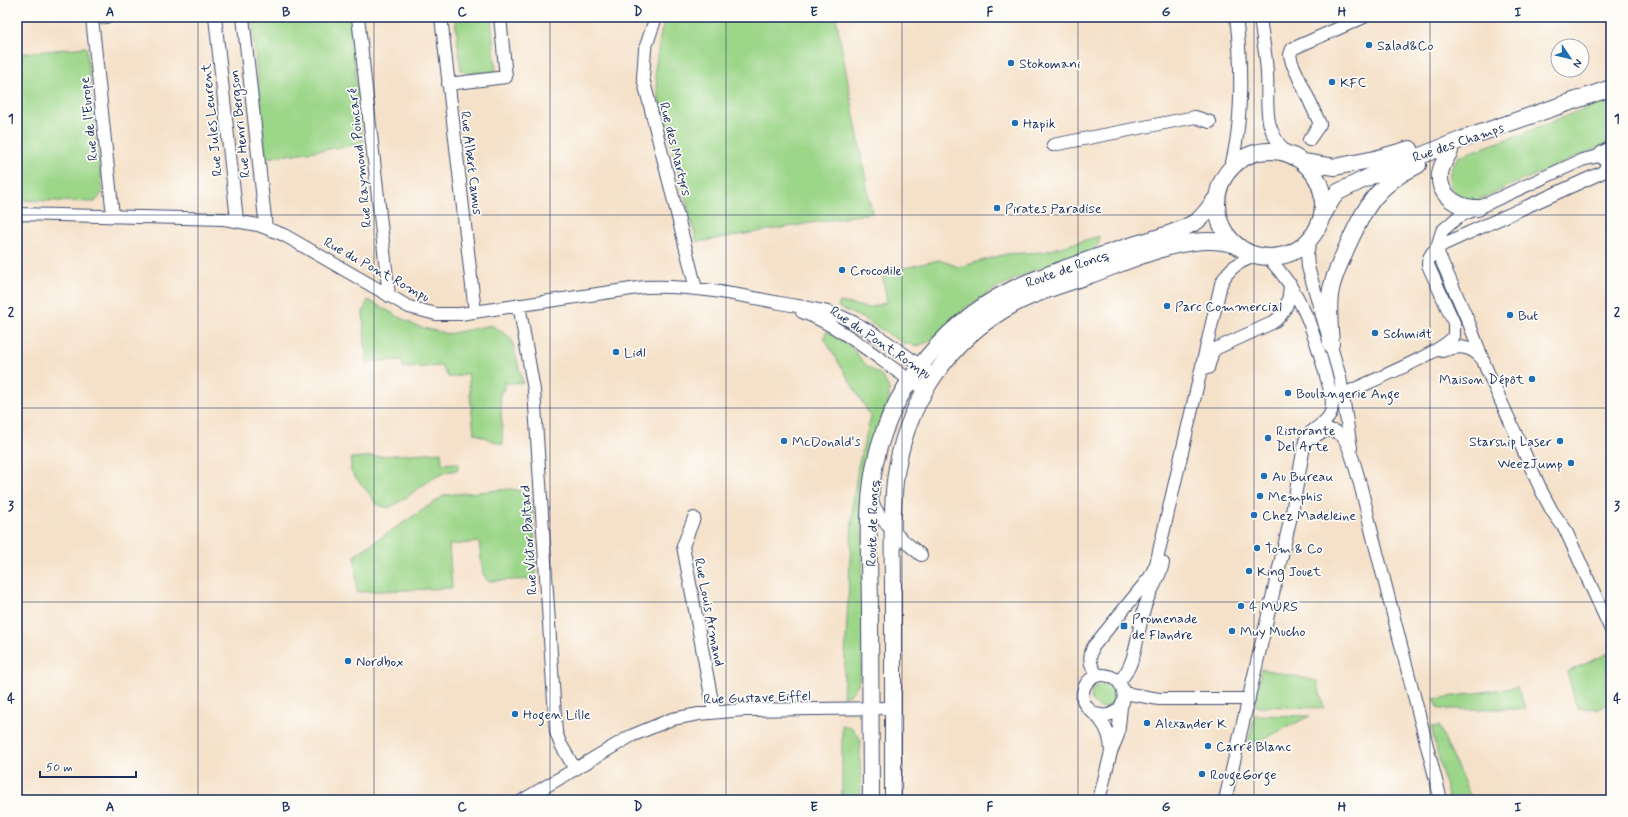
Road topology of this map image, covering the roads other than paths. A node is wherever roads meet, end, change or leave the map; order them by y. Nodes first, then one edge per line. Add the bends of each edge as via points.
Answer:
1 (106, 17) edge
2 (215, 17) edge
3 (243, 17) edge
4 (358, 17) edge
5 (441, 17) edge
6 (500, 17) edge
7 (656, 17) edge
8 (1236, 17) edge
9 (1260, 17) edge
10 (1364, 17) edge
11 (1611, 78) edge
12 (448, 84) junction
13 (1611, 88) edge
14 (1210, 122) dead end
15 (1485, 132) junction
16 (1309, 140) dead end
17 (1053, 145) dead end
18 (1450, 151) junction
19 (1286, 153) junction
20 (1607, 153) edge
21 (1303, 162) junction
22 (1230, 170) junction
23 (1218, 197) junction
24 (1478, 208) junction
25 (17, 214) edge
26 (112, 216) junction
27 (1322, 218) junction
28 (237, 220) junction
29 (266, 228) junction
30 (1311, 239) junction
31 (1236, 245) junction
32 (1438, 247) junction
33 (1262, 257) junction
34 (1290, 284) junction
35 (696, 289) junction
36 (389, 296) junction
37 (775, 302) junction
38 (519, 306) junction
39 (475, 312) junction
40 (1331, 344) junction
41 (1425, 356) junction
42 (1482, 360) junction
43 (921, 366) junction
44 (934, 376) junction
45 (910, 381) junction
46 (925, 390) junction
47 (1344, 394) junction
48 (1304, 446) junction
49 (1354, 465) junction
50 (871, 498) junction
51 (694, 518) dead end
52 (893, 532) junction
53 (922, 555) dead end
54 (1611, 630) edge
55 (1098, 675) junction
56 (1119, 682) junction
57 (1124, 693) junction
58 (1249, 698) junction
59 (1121, 707) junction
60 (870, 708) junction
61 (893, 708) junction
62 (714, 712) junction
63 (1096, 714) junction
64 (1111, 752) junction
65 (575, 769) junction
66 (523, 800) edge
67 (871, 800) edge
68 (893, 800) edge
69 (1099, 800) edge
70 (1225, 800) edge
71 (1441, 800) edge

1 - 26 street, Rue de l'Europe via 92,18
2 - 28 street, Rue Jules Leurent
3 - 29 street, Rue Henri Bergson
4 - 36 street, Rue Raymond Poincaré
5 - 12 street, Rue Albert Camus
6 - 12 street via 506,77
7 - 35 street, Rue des Martyrs via 645,49 643,78
8 - 22 street via 1240,82 1235,146
9 - 19 street via 1267,71 1268,120 1274,137
10 - 16 street via 1292,49 1292,63 1320,124
11 - 21 main road, Rue des Champs via 1375,160 1330,167
12 - 39 street, Rue Albert Camus
13 - 15 main road, Rue des Champs
14 - 17 street via 1195,117
15 - 18 main road
15 - 27 main road, Rue des Champs via 1407,160 1344,188 1334,196
18 - 24 main road via 1441,170 1442,188 1454,202
18 - 40 main road via 1399,175 1380,190 1368,205 1340,262 1331,287
19 - 21 main road
19 - 22 main road via 1256,153 1242,159
20 - 24 street via 1582,160
20 - 32 street via 1607,166 1603,172
21 - 27 main road via 1314,173 1321,187 1324,203
22 - 23 main road via 1222,182
23 - 31 main road via 1217,210 1221,223
23 - 43 main road, Route de Roncq via 1201,217 1185,226 1030,281 1006,292 958,326
24 - 32 street via 1446,226 1439,238
25 - 26 street, Rue du Pont Rompu
26 - 28 street, Rue du Pont Rompu
27 - 30 main road
28 - 29 street, Rue du Pont Rompu
29 - 36 street, Rue du Pont Rompu via 308,248
30 - 33 main road via 1288,254
30 - 40 street via 1307,253 1308,267
31 - 33 main road
31 - 44 main road, Route de Roncq via 1225,241 1208,240 1164,249 1022,300 976,331 955,350
32 - 41 street via 1429,256 1428,265 1454,323 1455,332 1448,343
32 - 42 street via 1442,264 1469,323
33 - 34 street via 1282,271
33 - 55 street via 1235,265 1221,284 1156,564 1146,581 1092,648 1091,662
34 - 48 street via 1315,336 1332,399 1330,416 1307,436
34 - 56 street via 1288,304 1280,317 1215,349 1212,354 1160,575 1144,608 1130,667
35 - 37 street, Rue du Pont Rompu
35 - 38 street, Rue du Pont Rompu via 645,288
36 - 39 street, Rue du Pont Rompu via 409,307 427,312 453,315
37 - 43 street, Rue du Pont Rompu via 840,316 865,329
37 - 45 street, Rue du Pont Rompu via 837,328
38 - 39 street, Rue du Pont Rompu
38 - 65 street, Rue Victor Baltard via 534,390 556,732
40 - 47 street
41 - 42 street via 1460,346 1474,350
41 - 47 street
42 - 54 street via 1542,492 1565,529
43 - 44 street, Rue du Pont Rompu
43 - 45 main road, Route de Roncq
44 - 46 main road, Route de Roncq
45 - 46 street, Rue du Pont Rompu
45 - 50 main road, Route de Roncq via 883,433
46 - 52 main road, Route de Roncq via 912,414 901,451 894,492
47 - 49 street
48 - 49 street via 1319,434 1333,430 1345,440
48 - 58 street via 1292,512
49 - 71 street
50 - 52 street via 878,514
50 - 60 main road, Route de Roncq
51 - 62 street, Rue Louis Armand via 683,546
52 - 53 street
52 - 61 main road, Route de Roncq
55 - 56 street via 1111,676
55 - 63 street via 1087,682 1083,694 1086,706
56 - 57 street
57 - 58 street via 1159,699
57 - 59 street
58 - 70 street
59 - 63 street via 1111,714
59 - 64 street via 1118,735
60 - 61 street, Rue Gustave Eiffel
60 - 62 street, Rue Gustave Eiffel
60 - 67 main road, Route de Roncq
61 - 68 main road, Route de Roncq
62 - 65 street, Rue Gustave Eiffel via 651,727
63 - 64 street via 1106,728
64 - 69 street
65 - 66 street, Rue Gustave Eiffel

